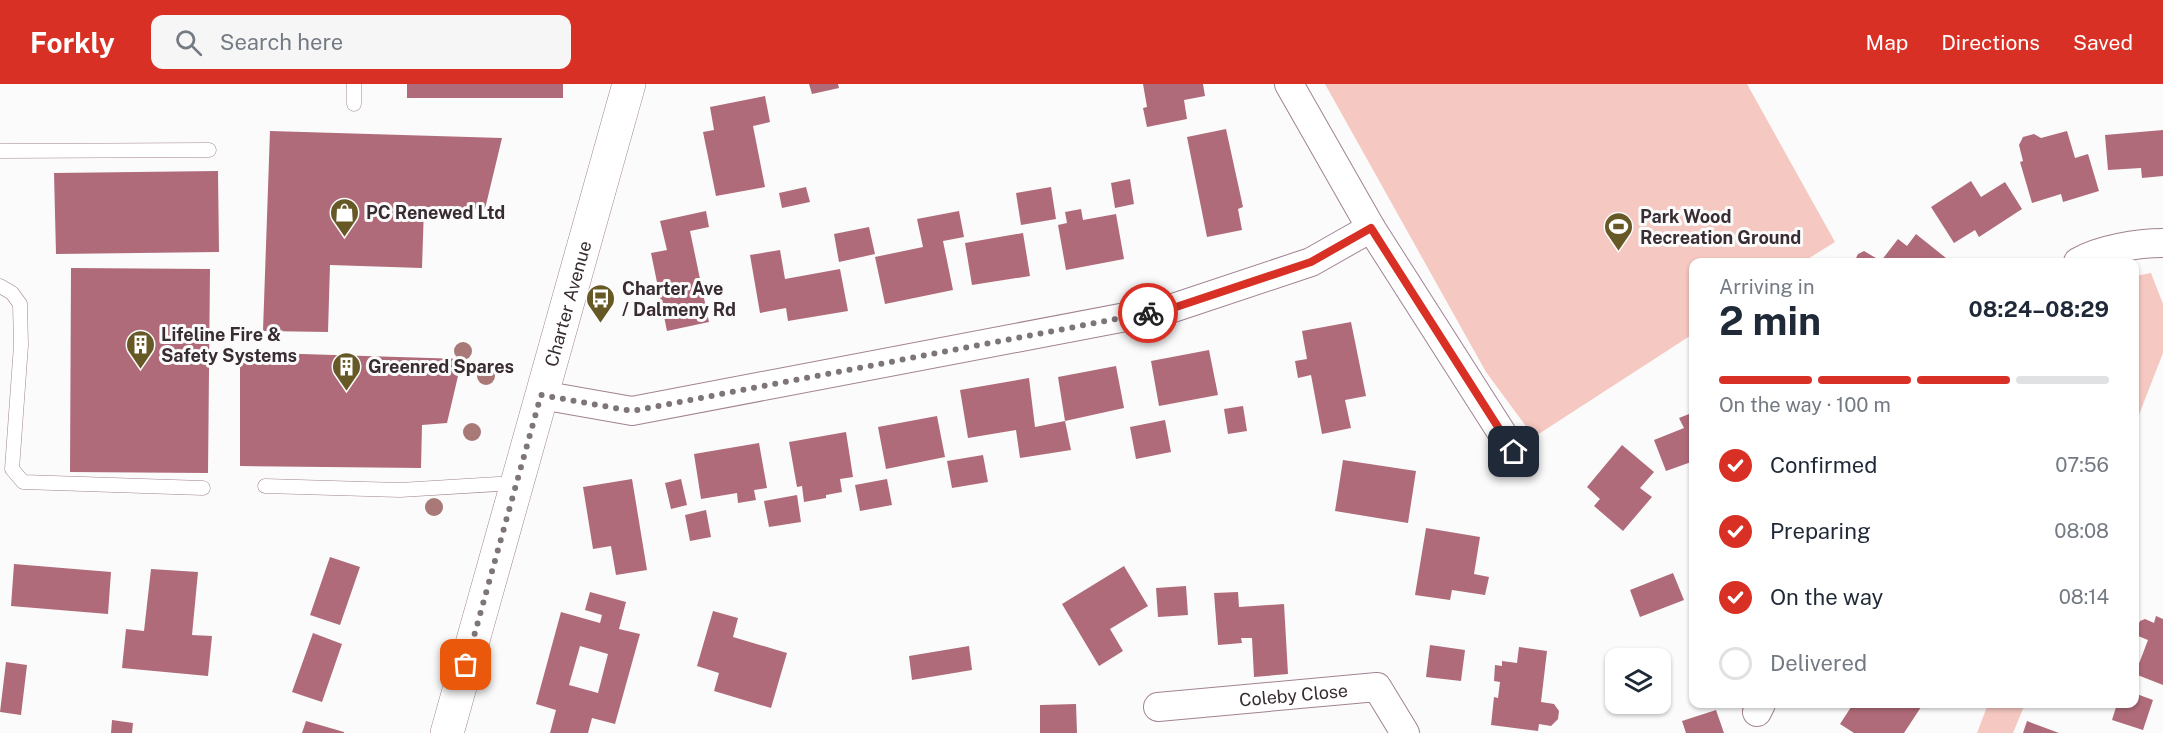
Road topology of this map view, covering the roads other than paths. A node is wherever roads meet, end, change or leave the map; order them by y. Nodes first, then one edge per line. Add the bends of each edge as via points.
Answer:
1 (354, 84) edge
2 (629, 84) edge
3 (1289, 84) edge
4 (354, 104) dead end
5 (209, 150) dead end
6 (0, 151) edge
7 (1371, 228) junction
8 (2163, 243) edge
9 (2085, 258) edge
10 (0, 286) edge
11 (541, 395) junction
12 (1514, 452) dead end
13 (516, 483) junction
14 (265, 486) dead end
15 (203, 488) dead end
16 (1158, 707) dead end
17 (447, 733) edge
18 (1405, 733) edge

1 - 4 lane
2 - 11 street, Charter Avenue
3 - 7 street
5 - 6 lane
7 - 11 street via 1311,262 1173,308 632,411
7 - 12 street
8 - 9 street via 2145,243
10 - 15 lane via 21,304 12,469 22,482
11 - 13 street, Charter Avenue
13 - 14 lane via 400,490
13 - 17 street, Charter Avenue
16 - 18 street, Coleby Close via 1377,687

